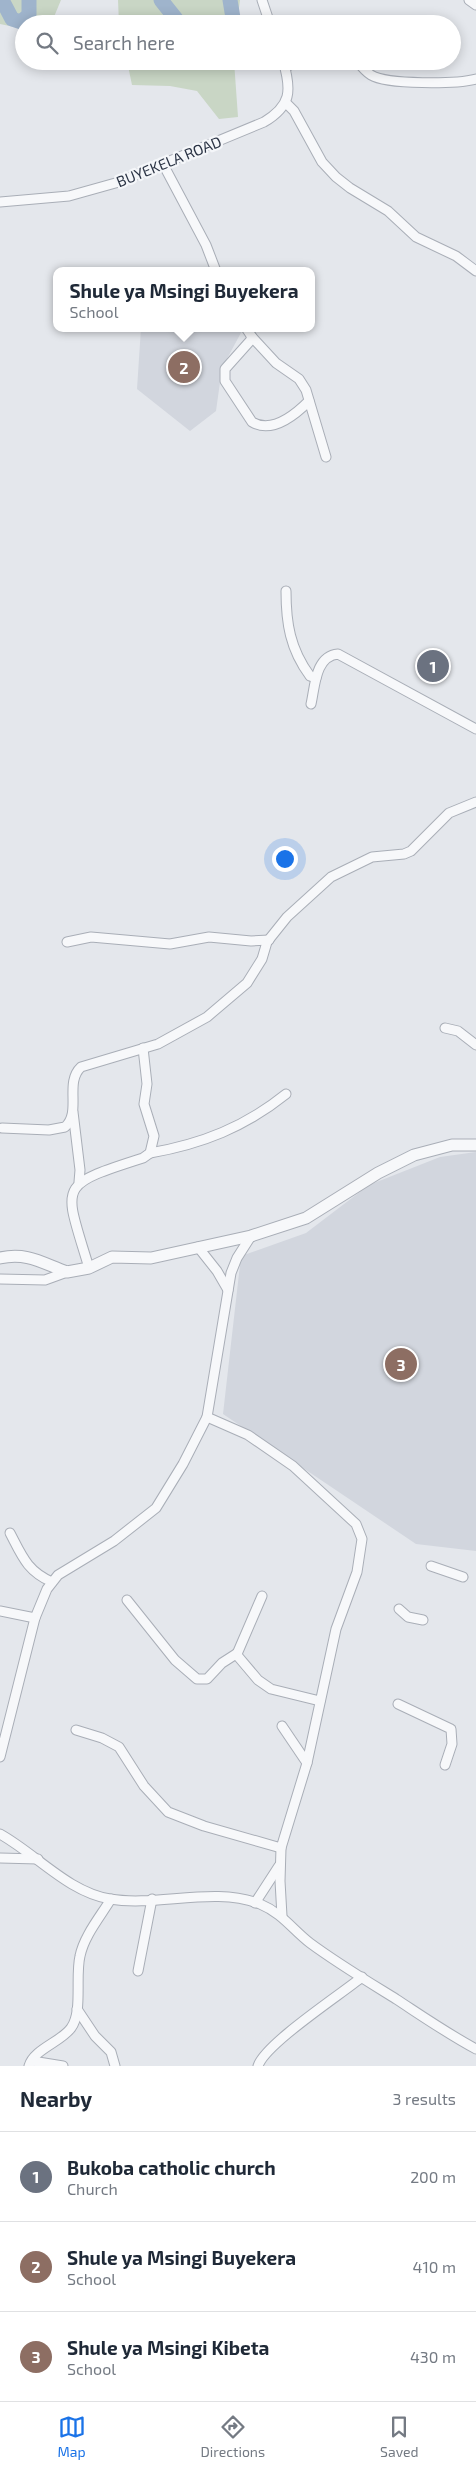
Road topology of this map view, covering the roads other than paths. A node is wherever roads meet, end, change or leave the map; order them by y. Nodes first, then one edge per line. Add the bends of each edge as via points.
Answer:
1 (262, 0) edge
2 (469, 0) edge
3 (476, 5) edge
4 (267, 15) edge
5 (285, 70) edge
6 (365, 70) edge
7 (476, 79) edge
8 (286, 103) junction
9 (163, 164) junction
10 (0, 202) edge
11 (214, 267) edge
12 (476, 272) edge
13 (249, 332) edge
14 (252, 337) junction
15 (309, 401) junction
16 (326, 457) dead end
17 (286, 590) dead end
18 (316, 678) junction
19 (311, 704) dead end
20 (476, 729) edge
21 (476, 802) edge
22 (269, 940) junction
23 (68, 942) dead end
24 (446, 1028) dead end
25 (476, 1045) edge
26 (144, 1048) junction
27 (286, 1094) dead end
28 (72, 1106) junction
29 (2, 1128) dead end
30 (476, 1145) edge
31 (150, 1153) junction
32 (79, 1182) junction
33 (251, 1236) junction
34 (198, 1247) junction
35 (0, 1258) edge
36 (89, 1268) junction
37 (67, 1272) junction
38 (0, 1279) edge
39 (228, 1290) junction
40 (207, 1417) junction
41 (10, 1533) dead end
42 (431, 1566) dead end
43 (463, 1577) dead end
44 (52, 1582) junction
45 (262, 1596) dead end
46 (126, 1600) dead end
47 (399, 1609) dead end
48 (0, 1611) edge
49 (35, 1618) junction
50 (423, 1620) dead end
51 (237, 1654) junction
52 (320, 1701) junction
53 (398, 1704) dead end
54 (282, 1726) dead end
55 (76, 1730) dead end
56 (0, 1757) edge
57 (308, 1763) junction
58 (444, 1765) dead end
59 (0, 1834) edge
60 (282, 1848) junction
61 (0, 1858) edge
62 (38, 1859) junction
63 (280, 1863) junction
64 (111, 1899) junction
65 (152, 1899) junction
66 (256, 1902) junction
67 (282, 1916) junction
68 (138, 1971) dead end
69 (362, 1977) junction
70 (77, 2009) junction
71 (476, 2049) edge
72 (30, 2063) edge
73 (63, 2066) edge
74 (115, 2066) edge
75 (258, 2066) edge

1 - 4 street
2 - 3 street
5 - 8 street
6 - 7 street via 387,80 452,83
8 - 9 street, BUYEKELA ROAD via 279,113 264,122
8 - 12 street via 294,111 322,162 336,177 388,211 416,237 456,256
9 - 10 street, BUYEKELA ROAD via 86,192
9 - 11 street
13 - 14 street
14 - 15 street via 276,363 299,379
14 - 15 street via 224,374 225,381 252,422 261,425 288,420
15 - 16 street
17 - 18 street via 287,622 294,651 310,676
18 - 19 street
18 - 20 street via 326,659 333,654 344,656
21 - 22 street via 449,813 411,851 372,857 331,877 287,917
22 - 23 street via 251,942 209,937 170,944 91,937
22 - 26 street via 254,974 238,992 190,1028
24 - 25 street via 458,1031
26 - 28 street via 80,1067 74,1078
26 - 31 street via 147,1084 144,1104 154,1136
27 - 31 street via 233,1130 184,1147
28 - 29 street via 68,1124 58,1130
28 - 32 street
30 - 33 street via 452,1145 414,1155 378,1173 306,1218
31 - 32 street
32 - 36 street via 72,1192 70,1205
33 - 34 street
33 - 39 street via 237,1258
34 - 36 street via 151,1258 112,1257
34 - 39 street
35 - 37 street via 24,1256
36 - 37 street
37 - 38 street via 45,1280
39 - 40 street
40 - 44 street via 156,1508 114,1541 80,1560
40 - 52 street via 232,1427 273,1451 360,1529 362,1545 357,1572 336,1628
41 - 44 street via 31,1569
42 - 43 street
44 - 49 street
45 - 51 street
46 - 51 street via 175,1660 197,1680 207,1679 233,1654
47 - 50 street via 408,1617
48 - 49 street
49 - 56 street
51 - 52 street via 258,1680 271,1689
52 - 57 street
53 - 58 street via 451,1729 452,1744
54 - 57 street
55 - 60 street via 120,1747 144,1786 168,1812 204,1826
57 - 60 street
59 - 62 street
60 - 63 street
61 - 62 street
62 - 64 street via 92,1895
63 - 66 street
63 - 67 street
64 - 65 street
64 - 70 street via 80,1954
65 - 66 street via 223,1898
65 - 68 street
66 - 67 street
67 - 69 street via 309,1942
69 - 71 street
69 - 75 street via 283,2036 268,2050
70 - 72 street via 71,2028
70 - 74 street via 94,2036 111,2052
72 - 73 street

